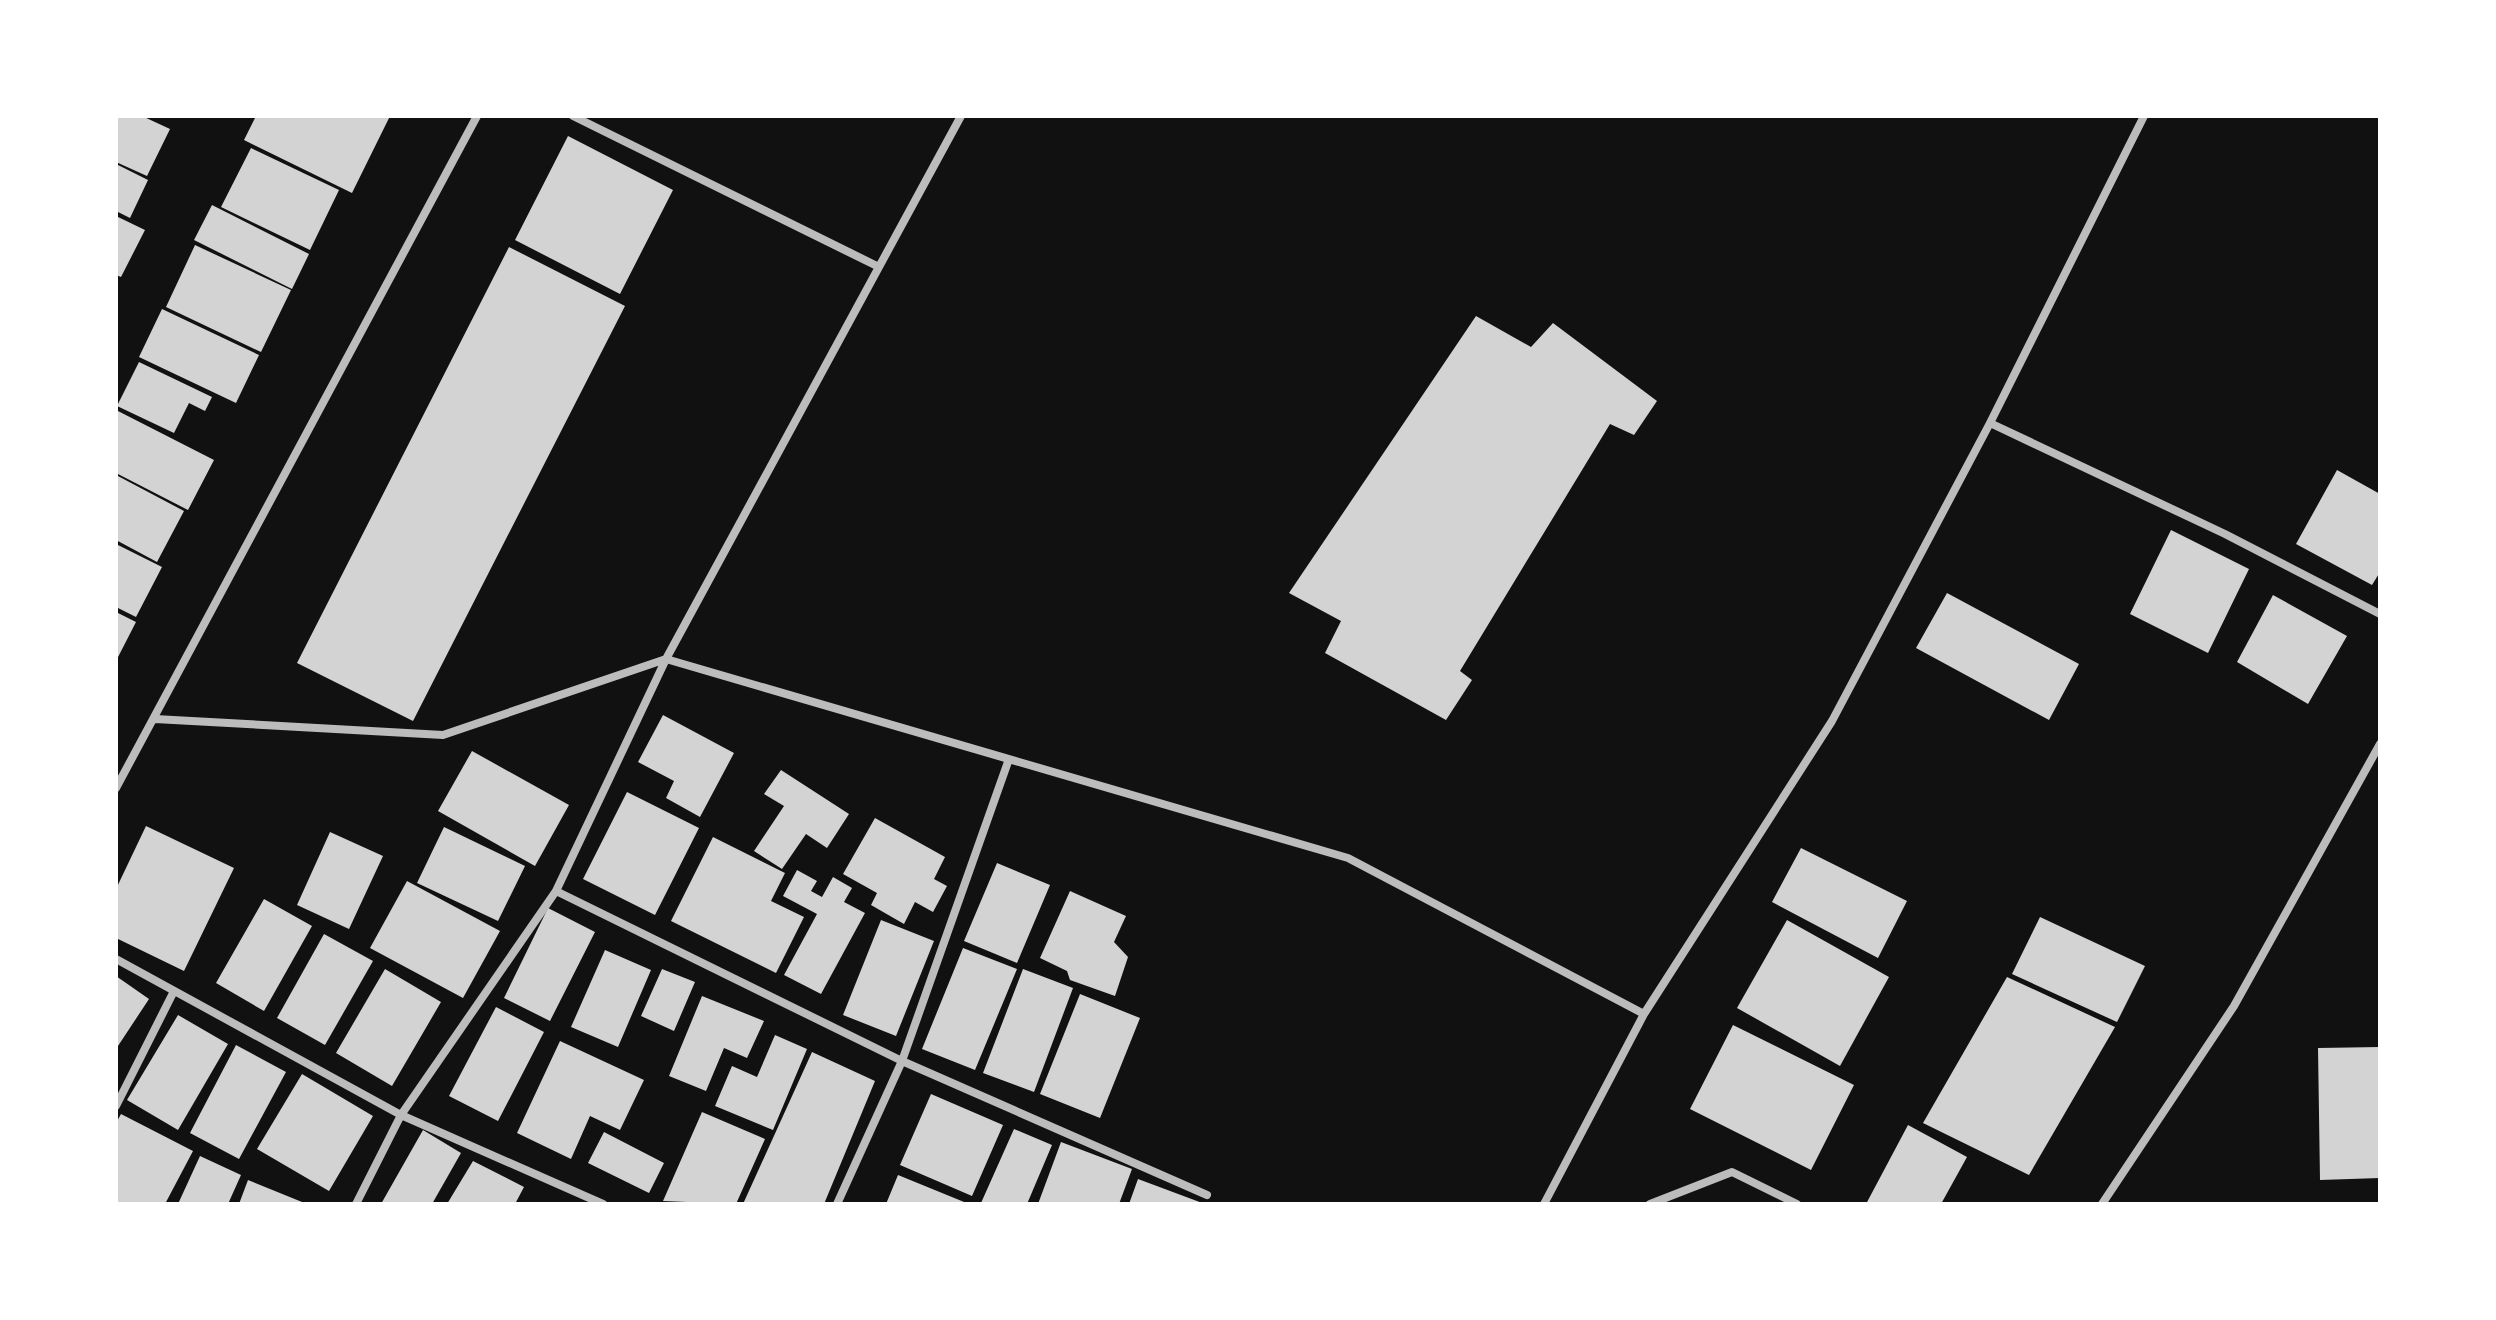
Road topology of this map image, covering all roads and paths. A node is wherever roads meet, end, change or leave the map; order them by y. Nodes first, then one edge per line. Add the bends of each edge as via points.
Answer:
1 (477, 116) edge
2 (573, 116) edge
3 (961, 116) edge
4 (2144, 116) edge
5 (879, 267) junction
6 (1990, 423) junction
7 (2380, 614) edge
8 (666, 659) junction
9 (155, 719) junction
10 (2380, 744) edge
11 (2377, 754) edge
12 (1009, 759) junction
13 (116, 788) edge
14 (556, 891) junction
15 (116, 959) edge
16 (173, 993) junction
17 (1644, 1014) junction
18 (902, 1061) junction
19 (116, 1106) edge
20 (401, 1115) junction
21 (1207, 1195) dead end
22 (356, 1204) edge
23 (603, 1204) edge
24 (837, 1204) edge
25 (1544, 1204) edge
26 (1650, 1204) edge
27 (1797, 1204) edge
28 (2102, 1204) edge

1 - 9 street
2 - 5 street
3 - 5 street
4 - 6 street
5 - 8 street
6 - 7 street
6 - 17 street via 1832,721
8 - 9 street via 443,735
8 - 12 street
8 - 14 street
9 - 13 street
10 - 11 street
11 - 28 street via 2234,1006
12 - 17 street via 1348,858
12 - 18 street
14 - 18 street
14 - 20 street
15 - 16 street
16 - 19 street
16 - 20 street
17 - 25 street
18 - 21 street
18 - 24 street
20 - 22 street
20 - 23 street
26 - 27 street via 1732,1172

